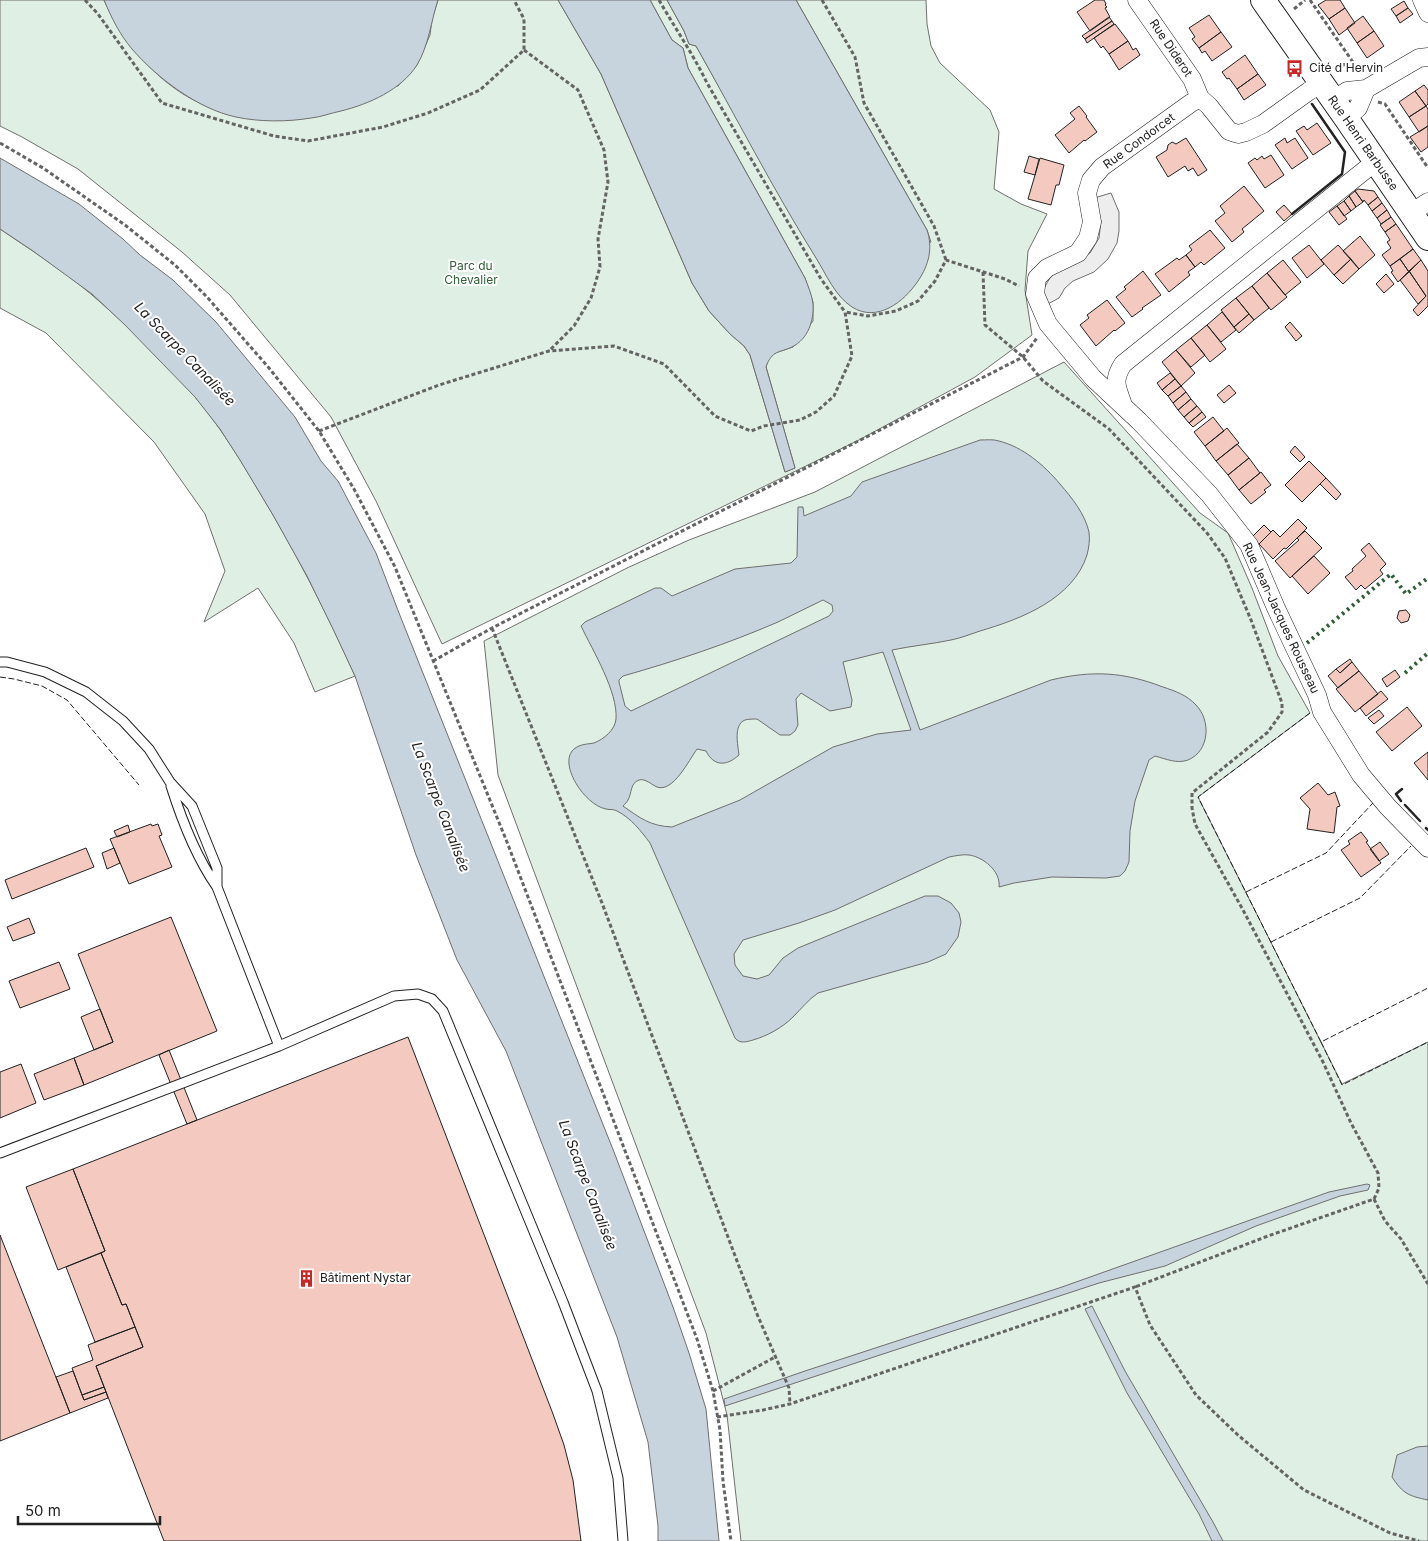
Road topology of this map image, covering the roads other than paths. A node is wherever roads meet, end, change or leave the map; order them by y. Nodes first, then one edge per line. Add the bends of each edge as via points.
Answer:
1 (1138, 0) edge
2 (1263, 0) edge
3 (1422, 0) edge
4 (1428, 13) edge
5 (1425, 53) edge
6 (1200, 98) junction
7 (1334, 101) junction
8 (1375, 162) junction
9 (1420, 208) edge
10 (1428, 238) edge
11 (1122, 405) junction
12 (0, 662) edge
13 (1428, 848) edge
14 (279, 1046) junction
15 (0, 1153) edge
16 (623, 1541) edge

1 - 6 street, Rue Diderot via 1192,79
2 - 7 street, Rue Henri Barbusse
3 - 4 street
5 - 7 street via 1366,89 1358,108
6 - 7 street via 1229,131 1238,134 1263,124 1309,91
6 - 11 street, Rue Condorcet via 1102,167 1091,180 1087,193 1092,222 1088,238 1078,253 1047,268 1038,278 1035,294 1048,324 1093,378
7 - 8 street, Rue Henri Barbusse
8 - 9 street, Rue Henri Barbusse
8 - 11 street via 1123,364 1116,383
9 - 10 street, Rue Henri Barbusse
11 - 13 street, Rue Jean-Jacques Rousseau via 1209,494 1249,545 1322,712 1361,776
12 - 14 lane via 44,672 86,692 123,721 149,749 170,782 205,870 217,887
14 - 15 lane
14 - 16 lane via 394,996 418,994 432,1000 443,1011 597,1391 618,1478

